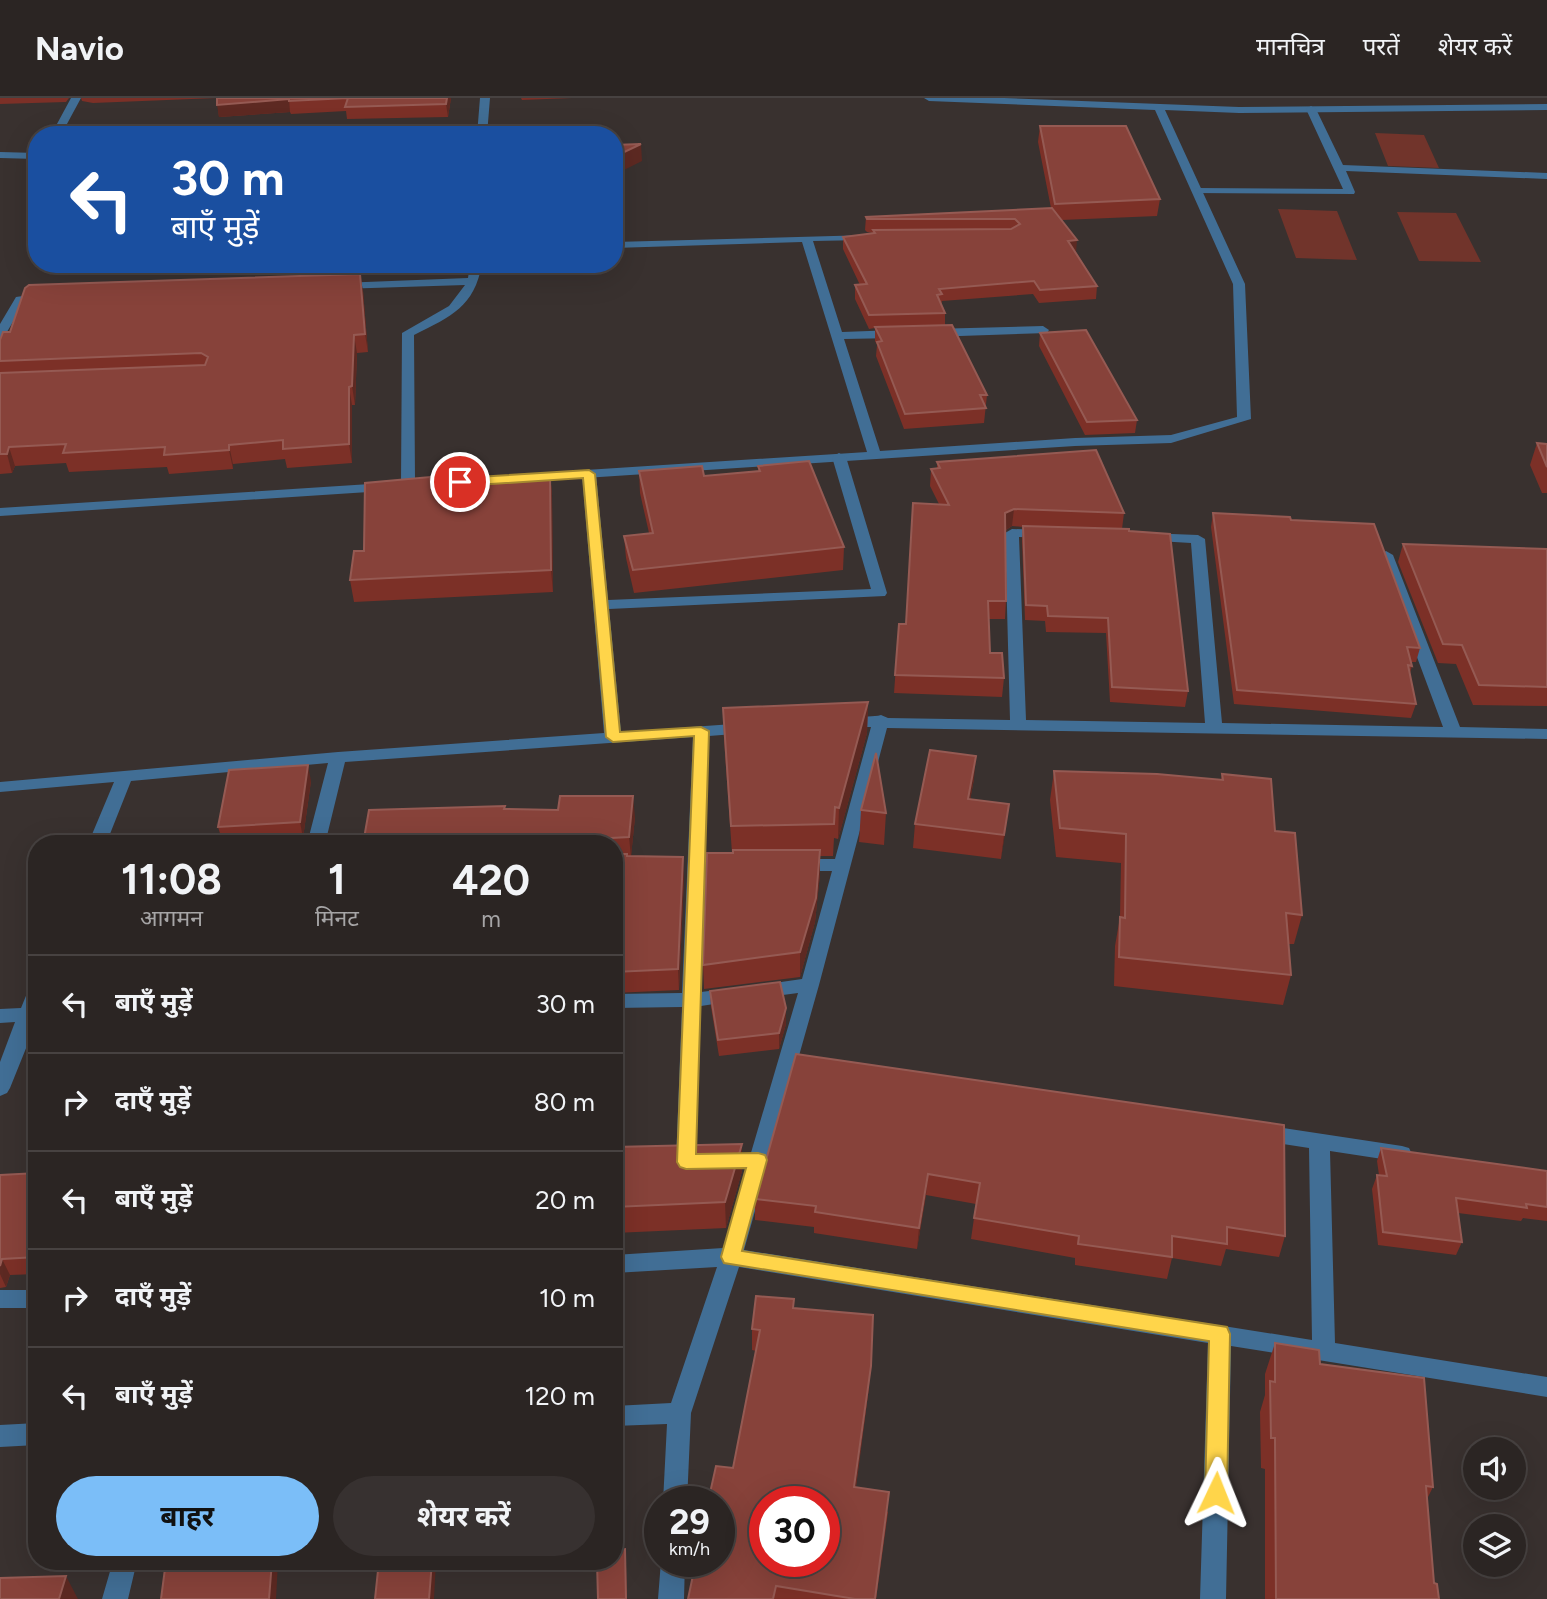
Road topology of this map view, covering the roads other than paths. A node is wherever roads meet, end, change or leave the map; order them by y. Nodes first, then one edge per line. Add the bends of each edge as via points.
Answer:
1 (76, 98) edge
2 (485, 98) edge
3 (929, 98) edge
4 (1159, 107) junction
5 (1547, 107) edge
6 (1311, 109) junction
7 (61, 126) edge
8 (483, 126) edge
9 (0, 155) edge
10 (28, 156) edge
11 (1339, 168) junction
12 (1547, 176) edge
13 (1197, 191) junction
14 (874, 237) edge
15 (806, 238) junction
16 (623, 244) edge
17 (475, 273) edge
18 (474, 281) junction
19 (322, 286) edge
20 (58, 296) edge
21 (1043, 330) edge
22 (0, 334) edge
23 (906, 334) edge
24 (919, 334) edge
25 (837, 336) junction
26 (874, 455) junction
27 (839, 457) junction
28 (589, 474) junction
29 (408, 485) junction
30 (0, 512) edge
31 (1066, 535) edge
32 (1132, 537) edge
33 (1386, 555) edge
34 (601, 605) junction
35 (881, 720) junction
36 (825, 723) edge
37 (1018, 724) junction
38 (770, 727) edge
39 (1214, 728) junction
40 (701, 731) junction
41 (1453, 731) junction
42 (1547, 734) edge
43 (613, 737) junction
44 (338, 757) junction
45 (125, 776) junction
46 (0, 787) edge
47 (101, 835) edge
48 (318, 835) edge
49 (775, 864) edge
50 (841, 865) junction
51 (810, 985) junction
52 (692, 1000) junction
53 (623, 1001) edge
54 (28, 1014) edge
55 (0, 1016) edge
56 (28, 1023) edge
57 (785, 1064) junction
58 (813, 1068) edge
59 (0, 1088) edge
60 (1237, 1129) edge
61 (1319, 1141) junction
62 (1426, 1157) edge
63 (758, 1160) junction
64 (710, 1161) edge
65 (734, 1161) edge
66 (662, 1162) edge
67 (686, 1162) junction
68 (731, 1257) junction
69 (623, 1263) edge
70 (28, 1298) edge
71 (0, 1299) edge
72 (1220, 1334) junction
73 (1324, 1351) junction
74 (1547, 1387) edge
75 (679, 1413) junction
76 (623, 1416) edge
77 (28, 1434) edge
78 (0, 1436) edge
79 (676, 1486) edge
80 (122, 1570) edge
81 (672, 1577) edge
82 (114, 1599) edge
83 (671, 1599) edge
84 (1213, 1599) edge

1 - 7 street
2 - 8 street
3 - 4 street
4 - 6 street
4 - 13 street
5 - 6 street
6 - 11 street
9 - 10 street
11 - 12 street
11 - 13 street via 1350,192
13 - 26 street via 1239,284 1244,419 1171,439
14 - 15 street
15 - 16 street
15 - 25 street
17 - 18 street
18 - 19 street
18 - 29 street via 459,306 408,333
20 - 22 street via 20,300
21 - 24 street
23 - 25 street
25 - 26 street
26 - 27 street
27 - 28 street
27 - 34 street via 880,593
28 - 29 street
28 - 34 street
29 - 30 street
31 - 37 street via 1013,533
32 - 39 street via 1198,539
33 - 41 street
34 - 43 street
35 - 36 street
35 - 37 street
35 - 50 street
37 - 39 street
38 - 40 street
39 - 41 street
40 - 43 street
40 - 52 street
41 - 42 street
43 - 44 street
44 - 45 street
44 - 48 street
45 - 46 street
45 - 47 street
49 - 50 street
50 - 51 street
51 - 52 street
51 - 57 street
52 - 53 street
52 - 67 street
54 - 55 street
56 - 59 street
57 - 58 street
57 - 63 street
60 - 61 street
61 - 62 street
61 - 73 street
63 - 65 street
63 - 68 street
64 - 67 street
66 - 67 street
68 - 69 street
68 - 72 street
68 - 75 street
70 - 71 street
72 - 73 street
72 - 84 street
73 - 74 street
75 - 76 street
75 - 79 street
77 - 78 street
80 - 82 street
81 - 83 street

